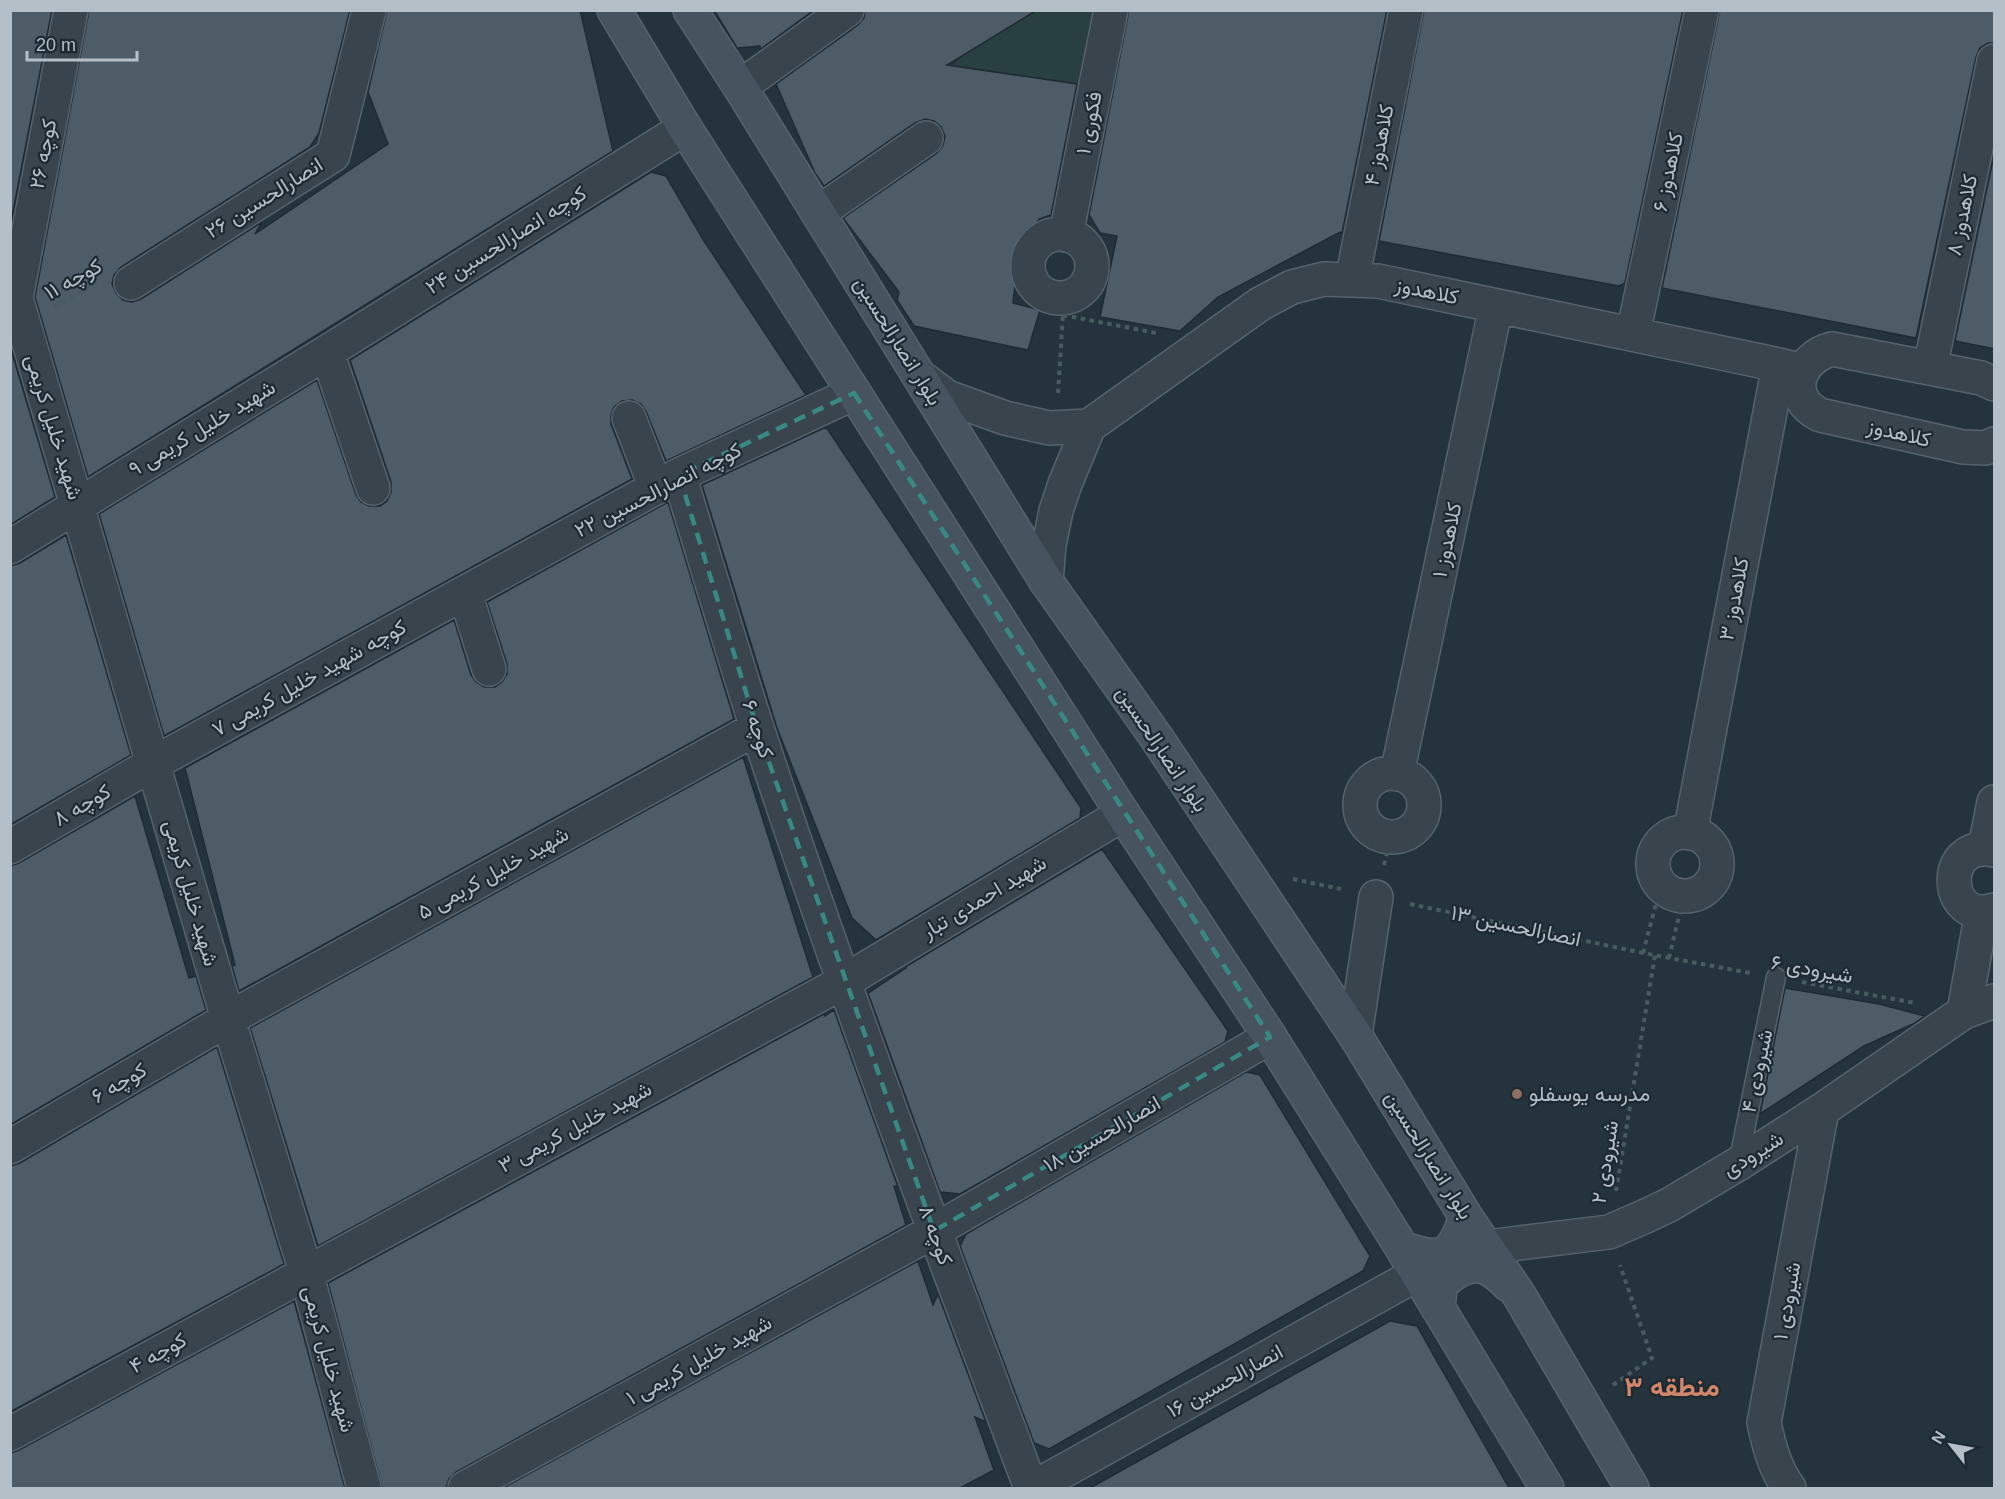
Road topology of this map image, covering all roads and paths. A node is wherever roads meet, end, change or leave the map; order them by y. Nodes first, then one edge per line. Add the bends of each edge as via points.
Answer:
1 (71, 10) edge
2 (369, 10) edge
3 (614, 10) edge
4 (690, 10) edge
5 (847, 10) edge
6 (1111, 10) edge
7 (1406, 10) edge
8 (1702, 10) edge
9 (1995, 61) edge
10 (740, 87) junction
11 (685, 128) junction
12 (926, 138) dead end
13 (818, 213) junction
14 (1066, 235) junction
15 (1352, 280) junction
16 (131, 284) joint
17 (1063, 306) junction
18 (1496, 306) junction
19 (20, 311) junction
20 (1633, 334) junction
21 (1206, 343) junction
22 (327, 352) junction
23 (1790, 368) junction
24 (1930, 368) junction
25 (919, 376) junction
26 (1995, 384) edge
27 (854, 393) junction
28 (629, 418) dead end
29 (1089, 426) junction
30 (1056, 428) junction
31 (1995, 444) edge
32 (667, 482) junction
33 (373, 488) dead end
34 (78, 504) junction
35 (10, 547) edge
36 (1046, 581) junction
37 (465, 593) junction
38 (489, 669) dead end
39 (757, 728) junction
40 (154, 763) junction
41 (1397, 774) dead end
42 (1995, 802) edge
43 (1123, 814) junction
44 (1690, 833) junction
45 (10, 847) edge
46 (1990, 849) edge
47 (1242, 868) junction
48 (1672, 890) junction
49 (1376, 897) junction
50 (1988, 911) edge
51 (1643, 953) junction
52 (1655, 955) junction
53 (1669, 958) junction
54 (1776, 977) junction
55 (845, 981) junction
56 (1995, 1001) edge
57 (1964, 1012) junction
58 (228, 1019) junction
59 (1355, 1035) junction
60 (1270, 1037) junction
61 (1822, 1110) junction
62 (10, 1147) edge
63 (1738, 1164) junction
64 (1466, 1217) junction
65 (934, 1231) junction
66 (1609, 1232) junction
67 (1487, 1247) junction
68 (1410, 1261) junction
69 (306, 1272) junction
70 (1519, 1295) junction
71 (1438, 1308) junction
72 (1583, 1405) junction
73 (10, 1434) edge
74 (364, 1488) edge
75 (465, 1488) edge
76 (1032, 1488) edge
77 (1547, 1488) edge
78 (1632, 1488) edge
79 (1788, 1488) edge

1 - 19 street, کوچه ۲۶
2 - 16 street, انصارالحسین ۲۶ via 333,155
3 - 11 main road
4 - 10 main road, بلوار انصارالحسین
5 - 10 street
6 - 14 street, فکوری ۱
7 - 15 street, کلاهدوز ۴
8 - 20 street, کلاهدوز ۶
9 - 24 street, کلاهدوز ۸
10 - 13 main road, بلوار انصارالحسین
11 - 22 street, کوچه انصارالحسین ۲۴
11 - 27 main road
12 - 13 street
13 - 25 main road, بلوار انصارالحسین
14 - 17 street via 1087,249 1092,270 1083,289
14 - 17 street via 1041,241 1028,268 1036,287
15 - 18 street, کلاهدوز via 1378,281
15 - 21 street, کلاهدوز via 1324,279 1293,287 1260,304
16 - 19 path, کوچه ۱۱ via 123,269
17 - 21 path
17 - 30 path
18 - 20 street, کلاهدوز
18 - 41 street, کلاهدوز ۱
19 - 34 street, شهید خلیل کریمی
20 - 23 street, کلاهدوز
21 - 29 street, کلاهدوز
22 - 33 street
22 - 34 street, شهید خلیل کریمی ۹
23 - 24 street via 1832,349
23 - 31 street, کلاهدوز via 1809,410 1820,415 1964,447 1986,448
23 - 44 street, کلاهدوز ۳
24 - 26 street
25 - 30 street via 947,397 974,408
25 - 36 main road, بلوار انصارالحسین
27 - 32 street, کوچه انصارالحسین ۲۲
27 - 43 main road
28 - 32 street, کوچه ۶
29 - 30 street
29 - 36 street via 1056,511
32 - 37 street, کوچه انصارالحسین ۲۲
32 - 39 street, کوچه ۶
34 - 35 street, شهید خلیل کریمی ۹
34 - 40 street, شهید خلیل کریمی
36 - 47 main road, بلوار انصارالحسین
37 - 38 street
37 - 40 street, کوچه شهید خلیل کریمی ۷
39 - 55 street, کوچه ۶
39 - 58 street, شهید خلیل کریمی ۵
40 - 45 street, کوچه ۸
40 - 58 street, شهید خلیل کریمی
42 - 46 street
43 - 55 street, شهید احمدی تبار
43 - 60 main road
44 - 48 street via 1665,839 1654,855 1655,876
44 - 48 street via 1712,847 1717,867 1699,893
46 - 50 street via 1966,855 1954,872 1953,882 1960,901 1969,908
47 - 49 path, انصارالحسین ۱۳
47 - 59 main road, بلوار انصارالحسین
48 - 51 path
48 - 53 path
49 - 51 path, انصارالحسین ۱۳
49 - 59 street
50 - 57 street
51 - 52 path, انصارالحسین ۱۳
52 - 53 path, شیرودی ۶
52 - 66 path, شیرودی ۲
53 - 54 path, شیرودی ۶
54 - 57 path, شیرودی ۶
54 - 63 lane, شیرودی ۴
55 - 65 street, کوچه ۸
55 - 69 street, شهید خلیل کریمی ۳
56 - 57 street, شیرودی
57 - 61 street, شیرودی
58 - 62 street, کوچه ۶
58 - 69 street, شهید خلیل کریمی
59 - 64 main road, بلوار انصارالحسین
60 - 65 street, انصارالحسین ۱۸
60 - 68 main road
61 - 63 street, شیرودی
61 - 79 street, شیرودی ۱ via 1764,1423 1770,1449
63 - 66 street, شیرودی via 1669,1205
64 - 67 main road, بلوار انصارالحسین
64 - 68 main road via 1453,1247 1439,1256
65 - 75 street, شهید خلیل کریمی ۱
65 - 76 street, کوچه ۸
66 - 67 street, شیرودی
66 - 72 path via 1652,1358
67 - 68 main road
67 - 70 main road, بلوار انصارالحسین
68 - 71 main road
68 - 76 street, انصارالحسین ۱۶
69 - 73 street, کوچه ۴
69 - 74 street, شهید خلیل کریمی
70 - 71 main road via 1483,1265 1469,1266 1441,1285
70 - 72 main road, بلوار انصارالحسین
71 - 77 main road
72 - 78 main road, بلوار انصارالحسین

